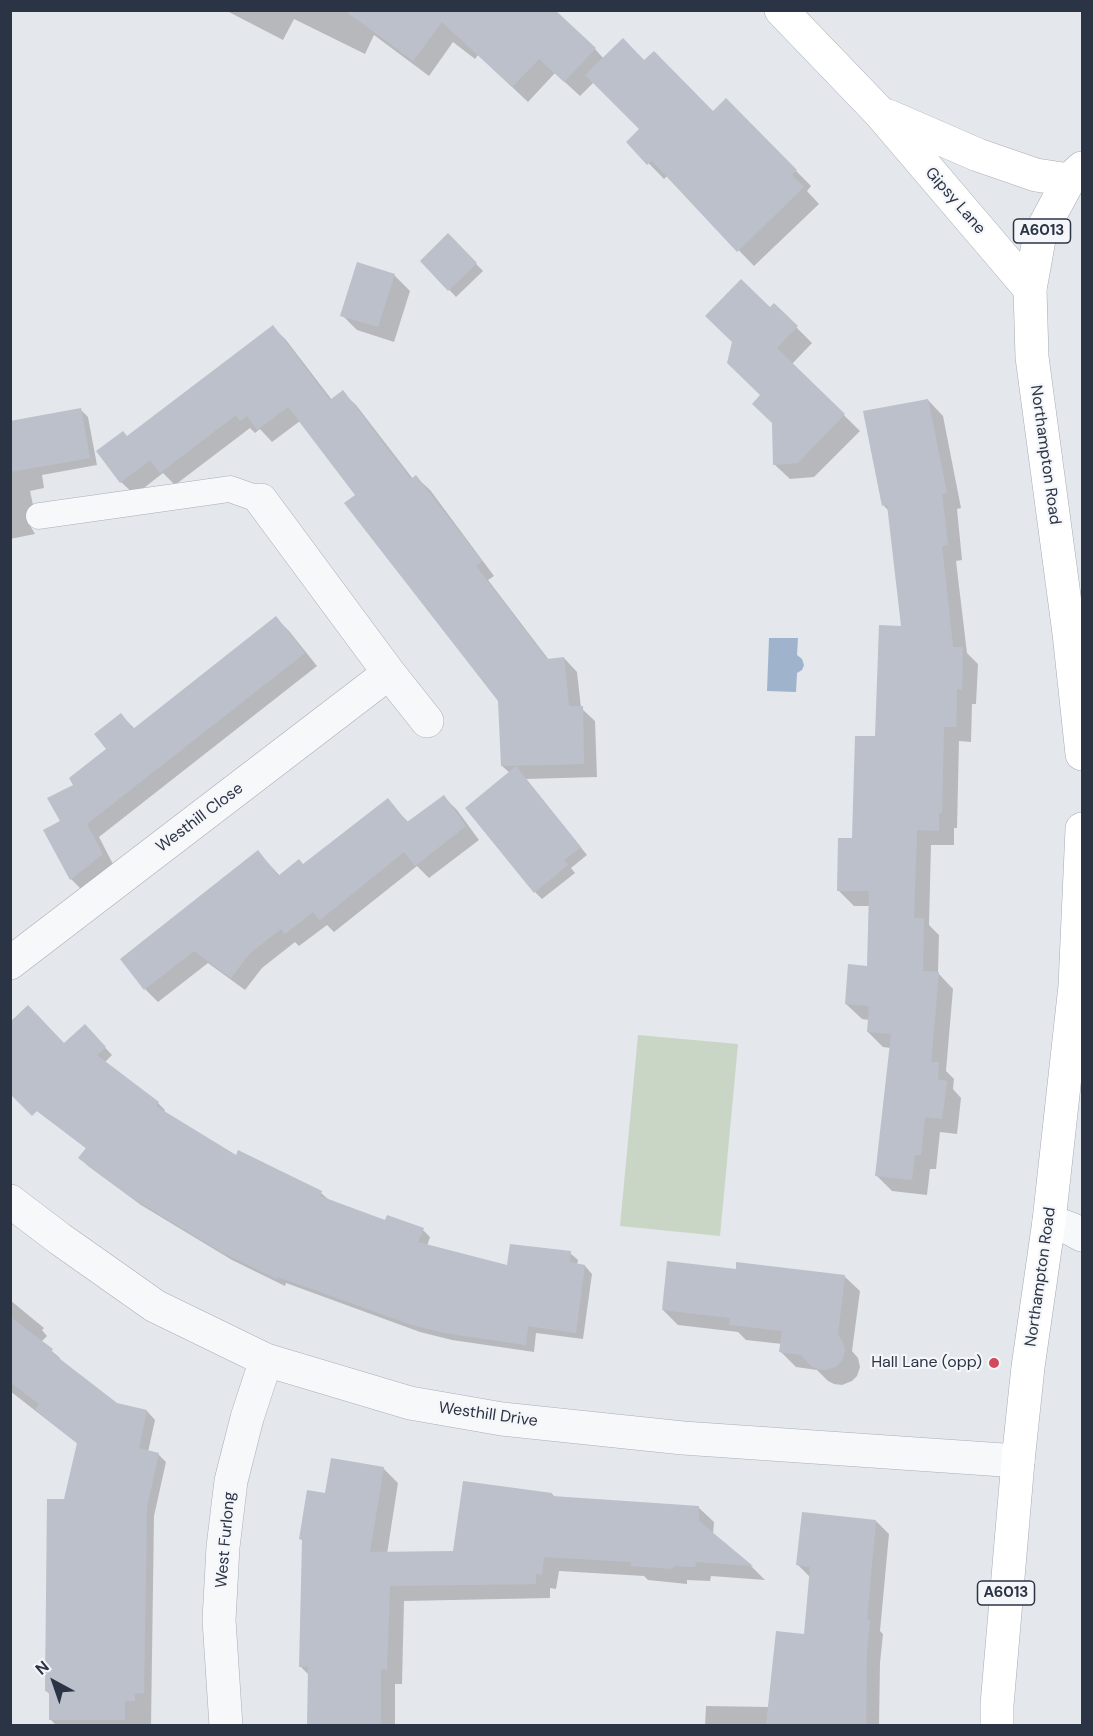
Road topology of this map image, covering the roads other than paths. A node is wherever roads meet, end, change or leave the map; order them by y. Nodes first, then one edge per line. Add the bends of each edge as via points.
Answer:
1 (781, 10) edge
2 (880, 113) junction
3 (1076, 174) edge
4 (1030, 289) junction
5 (261, 500) joint
6 (39, 516) dead end
7 (389, 673) junction
8 (427, 721) dead end
9 (1083, 754) edge
10 (1083, 829) edge
11 (10, 963) edge
12 (10, 1201) edge
13 (1049, 1221) junction
14 (1083, 1235) edge
15 (266, 1360) junction
16 (1018, 1461) junction
17 (226, 1725) edge
18 (998, 1725) edge

1 - 2 main road, Gipsy Lane
2 - 3 main road, Gipsy Lane via 1036,175
2 - 4 main road, Gipsy Lane
3 - 4 main road, Northampton Road / A6013 via 1040,234
4 - 9 main road, Northampton Road / A6013 via 1032,357
5 - 6 lane via 230,489
5 - 7 street
7 - 8 street
7 - 11 street, Westhill Close
10 - 13 main road, Northampton Road / A6013 via 1076,975
12 - 15 street, Westhill Drive via 155,1306
13 - 14 street
13 - 16 main road, Northampton Road / A6013
15 - 16 street, Westhill Drive via 410,1403 502,1419 683,1438
15 - 17 street, West Furlong via 231,1481 223,1547 219,1620
16 - 18 main road, Northampton Road / A6013

